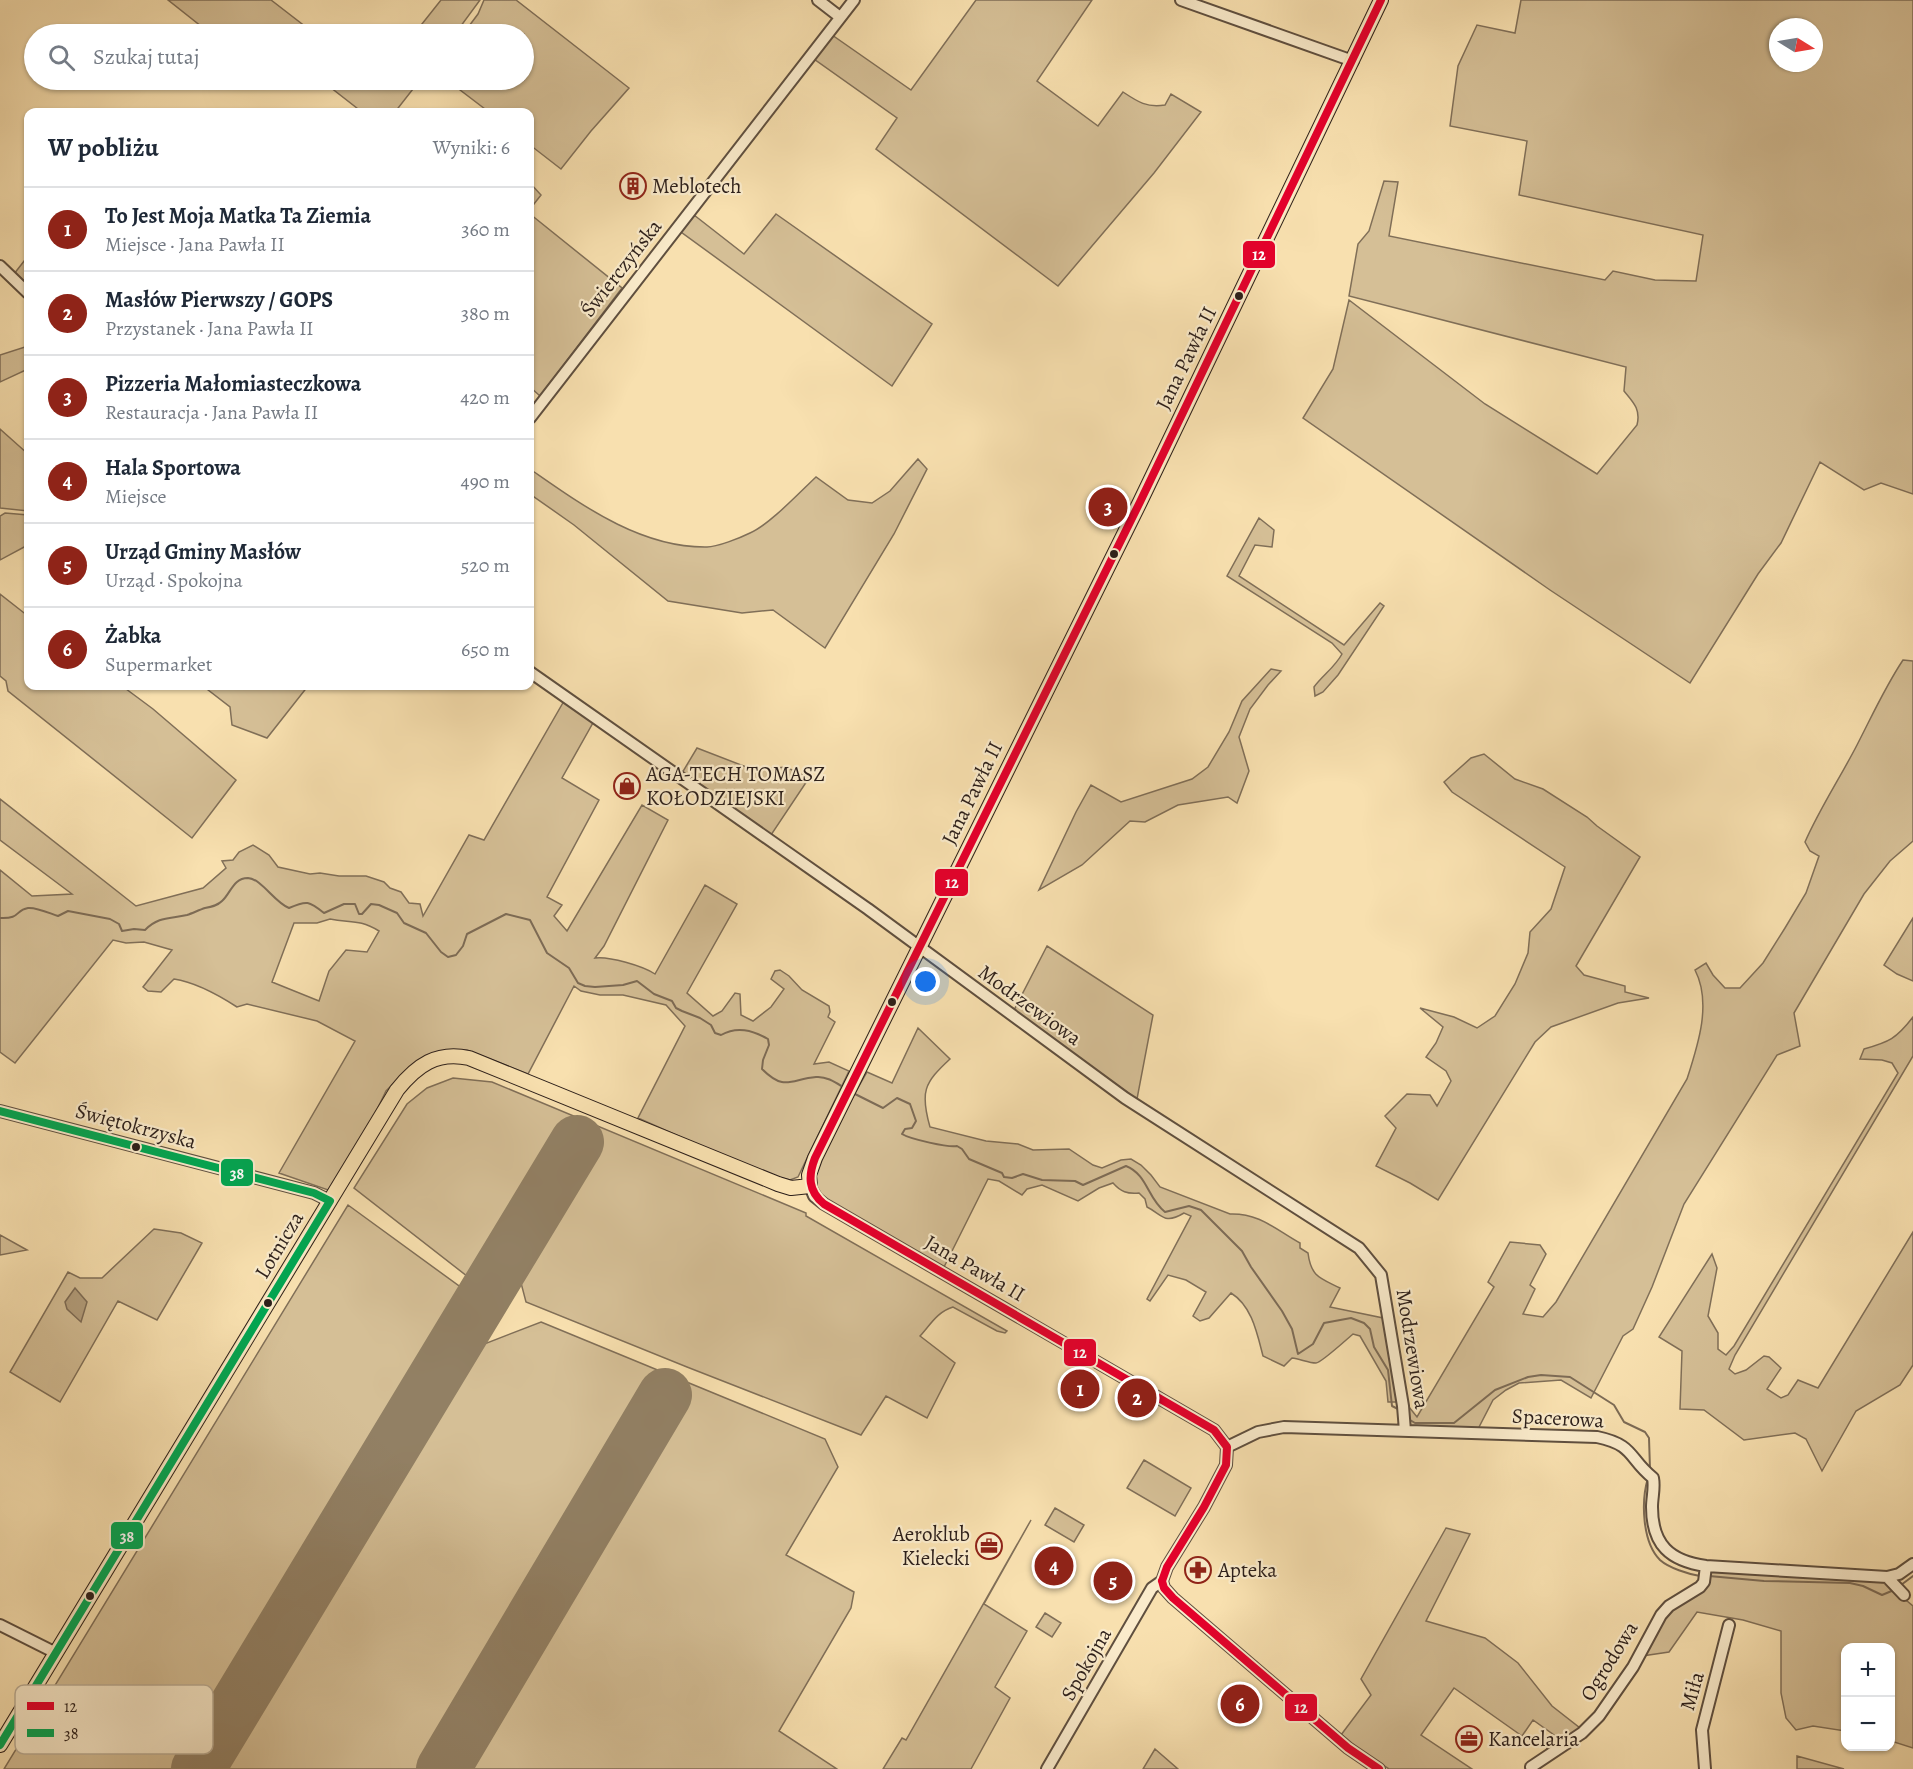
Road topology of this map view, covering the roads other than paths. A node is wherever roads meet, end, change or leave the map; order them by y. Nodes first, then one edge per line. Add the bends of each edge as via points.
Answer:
1 (818, 0) edge
2 (854, 0) edge
3 (1181, 0) edge
4 (1381, 0) edge
5 (840, 17) junction
6 (1353, 61) junction
7 (0, 266) edge
8 (24, 289) edge
9 (534, 413) edge
10 (534, 675) edge
11 (919, 947) junction
12 (0, 1111) edge
13 (810, 1186) junction
14 (330, 1201) junction
15 (1405, 1426) junction
16 (1227, 1447) junction
17 (1913, 1564) edge
18 (1705, 1573) junction
19 (1162, 1581) junction
20 (0, 1625) edge
21 (1729, 1625) dead end
22 (56, 1653) junction
23 (37, 1685) edge
24 (15, 1720) edge
25 (0, 1745) edge
26 (1531, 1767) dead end
27 (1047, 1769) edge
28 (1380, 1769) edge
29 (1705, 1769) edge

1 - 5 street
2 - 5 street, Świerczyńska
3 - 6 street
4 - 6 main road, Jana Pawła II
5 - 9 street, Świerczyńska
6 - 11 main road, Jana Pawła II
7 - 8 street
10 - 11 street, Modrzewiowa
11 - 13 main road, Jana Pawła II via 811,1167
11 - 15 street, Modrzewiowa via 1125,1098 1359,1248 1381,1275
12 - 14 street, Świętokrzyska via 314,1193
13 - 14 main road, Lotnicza via 791,1188 778,1184 457,1055 433,1059 407,1078
13 - 16 street, Jana Pawła II via 824,1204 1214,1430
14 - 22 main road, Lotnicza
15 - 16 street, Spacerowa via 1270,1428
15 - 18 street, Spacerowa via 1597,1437 1624,1446 1650,1475 1660,1542 1667,1552
16 - 19 street via 1223,1470
17 - 18 street, Spacerowa via 1899,1574 1896,1587
18 - 26 street, Ogrodowa via 1700,1587 1661,1615 1599,1716 1582,1733
19 - 27 street, Spokojna via 1152,1588
19 - 28 street via 1169,1594 1348,1748
20 - 22 street
21 - 29 street, Miła via 1702,1730
22 - 23 main road, Lotnicza
24 - 25 main road, Lotnicza

